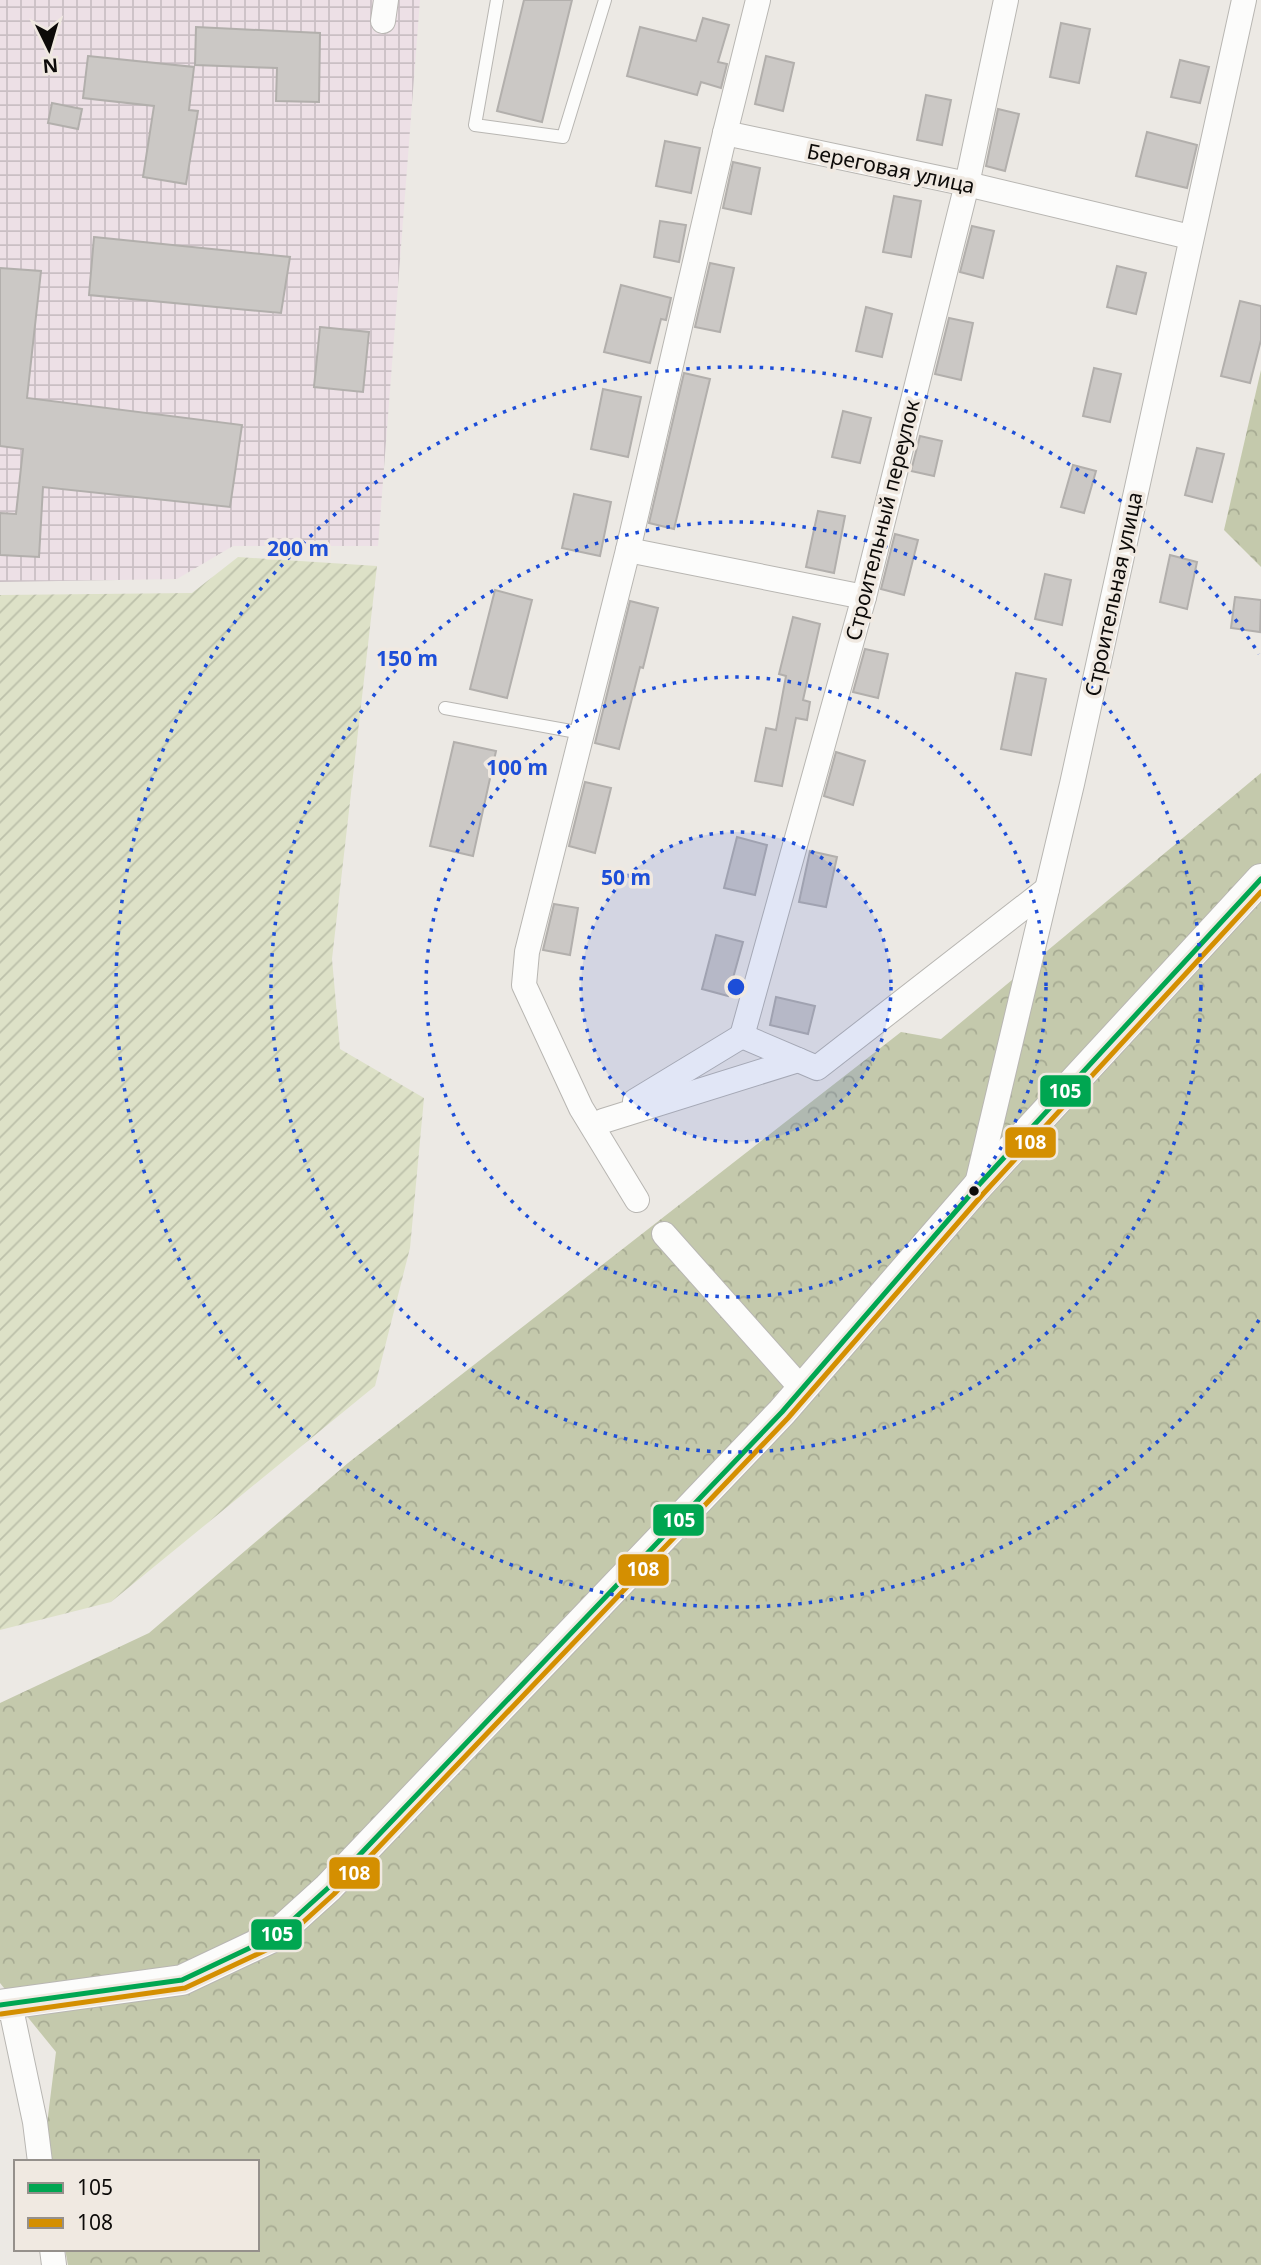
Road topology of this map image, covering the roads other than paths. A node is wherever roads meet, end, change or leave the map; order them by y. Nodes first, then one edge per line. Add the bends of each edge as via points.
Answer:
1 (497, 0) edge
2 (605, 0) edge
3 (758, 0) edge
4 (1006, 0) edge
5 (1244, 0) edge
6 (725, 133) junction
7 (967, 184) junction
8 (1190, 237) junction
9 (628, 550) junction
10 (864, 597) junction
11 (445, 708) dead end
12 (582, 733) junction
13 (1261, 879) edge
14 (1047, 890) junction
15 (742, 1036) junction
16 (798, 1060) junction
17 (598, 1124) junction
18 (976, 1188) junction
19 (637, 1200) dead end
20 (664, 1234) dead end
21 (802, 1389) junction
22 (5, 2005) edge
23 (40, 2160) edge

1 - 2 lane via 475,125 563,137
3 - 6 street
4 - 7 street, Строительный переулок
5 - 8 street, Строительная улица
6 - 7 street, Береговая улица
6 - 9 street
7 - 8 street, Береговая улица
7 - 10 street, Строительный переулок
8 - 14 street, Строительная улица
9 - 10 street
9 - 12 street
10 - 15 street, Строительный переулок
11 - 12 lane
12 - 17 street via 527,952 524,985 582,1108
13 - 18 street
14 - 16 street via 817,1068
14 - 18 street, Строительная улица
15 - 16 street
15 - 17 street
16 - 17 street
17 - 19 street
18 - 21 street
20 - 21 street
21 - 22 street via 328,1888 275,1936 181,1980
22 - 23 street

